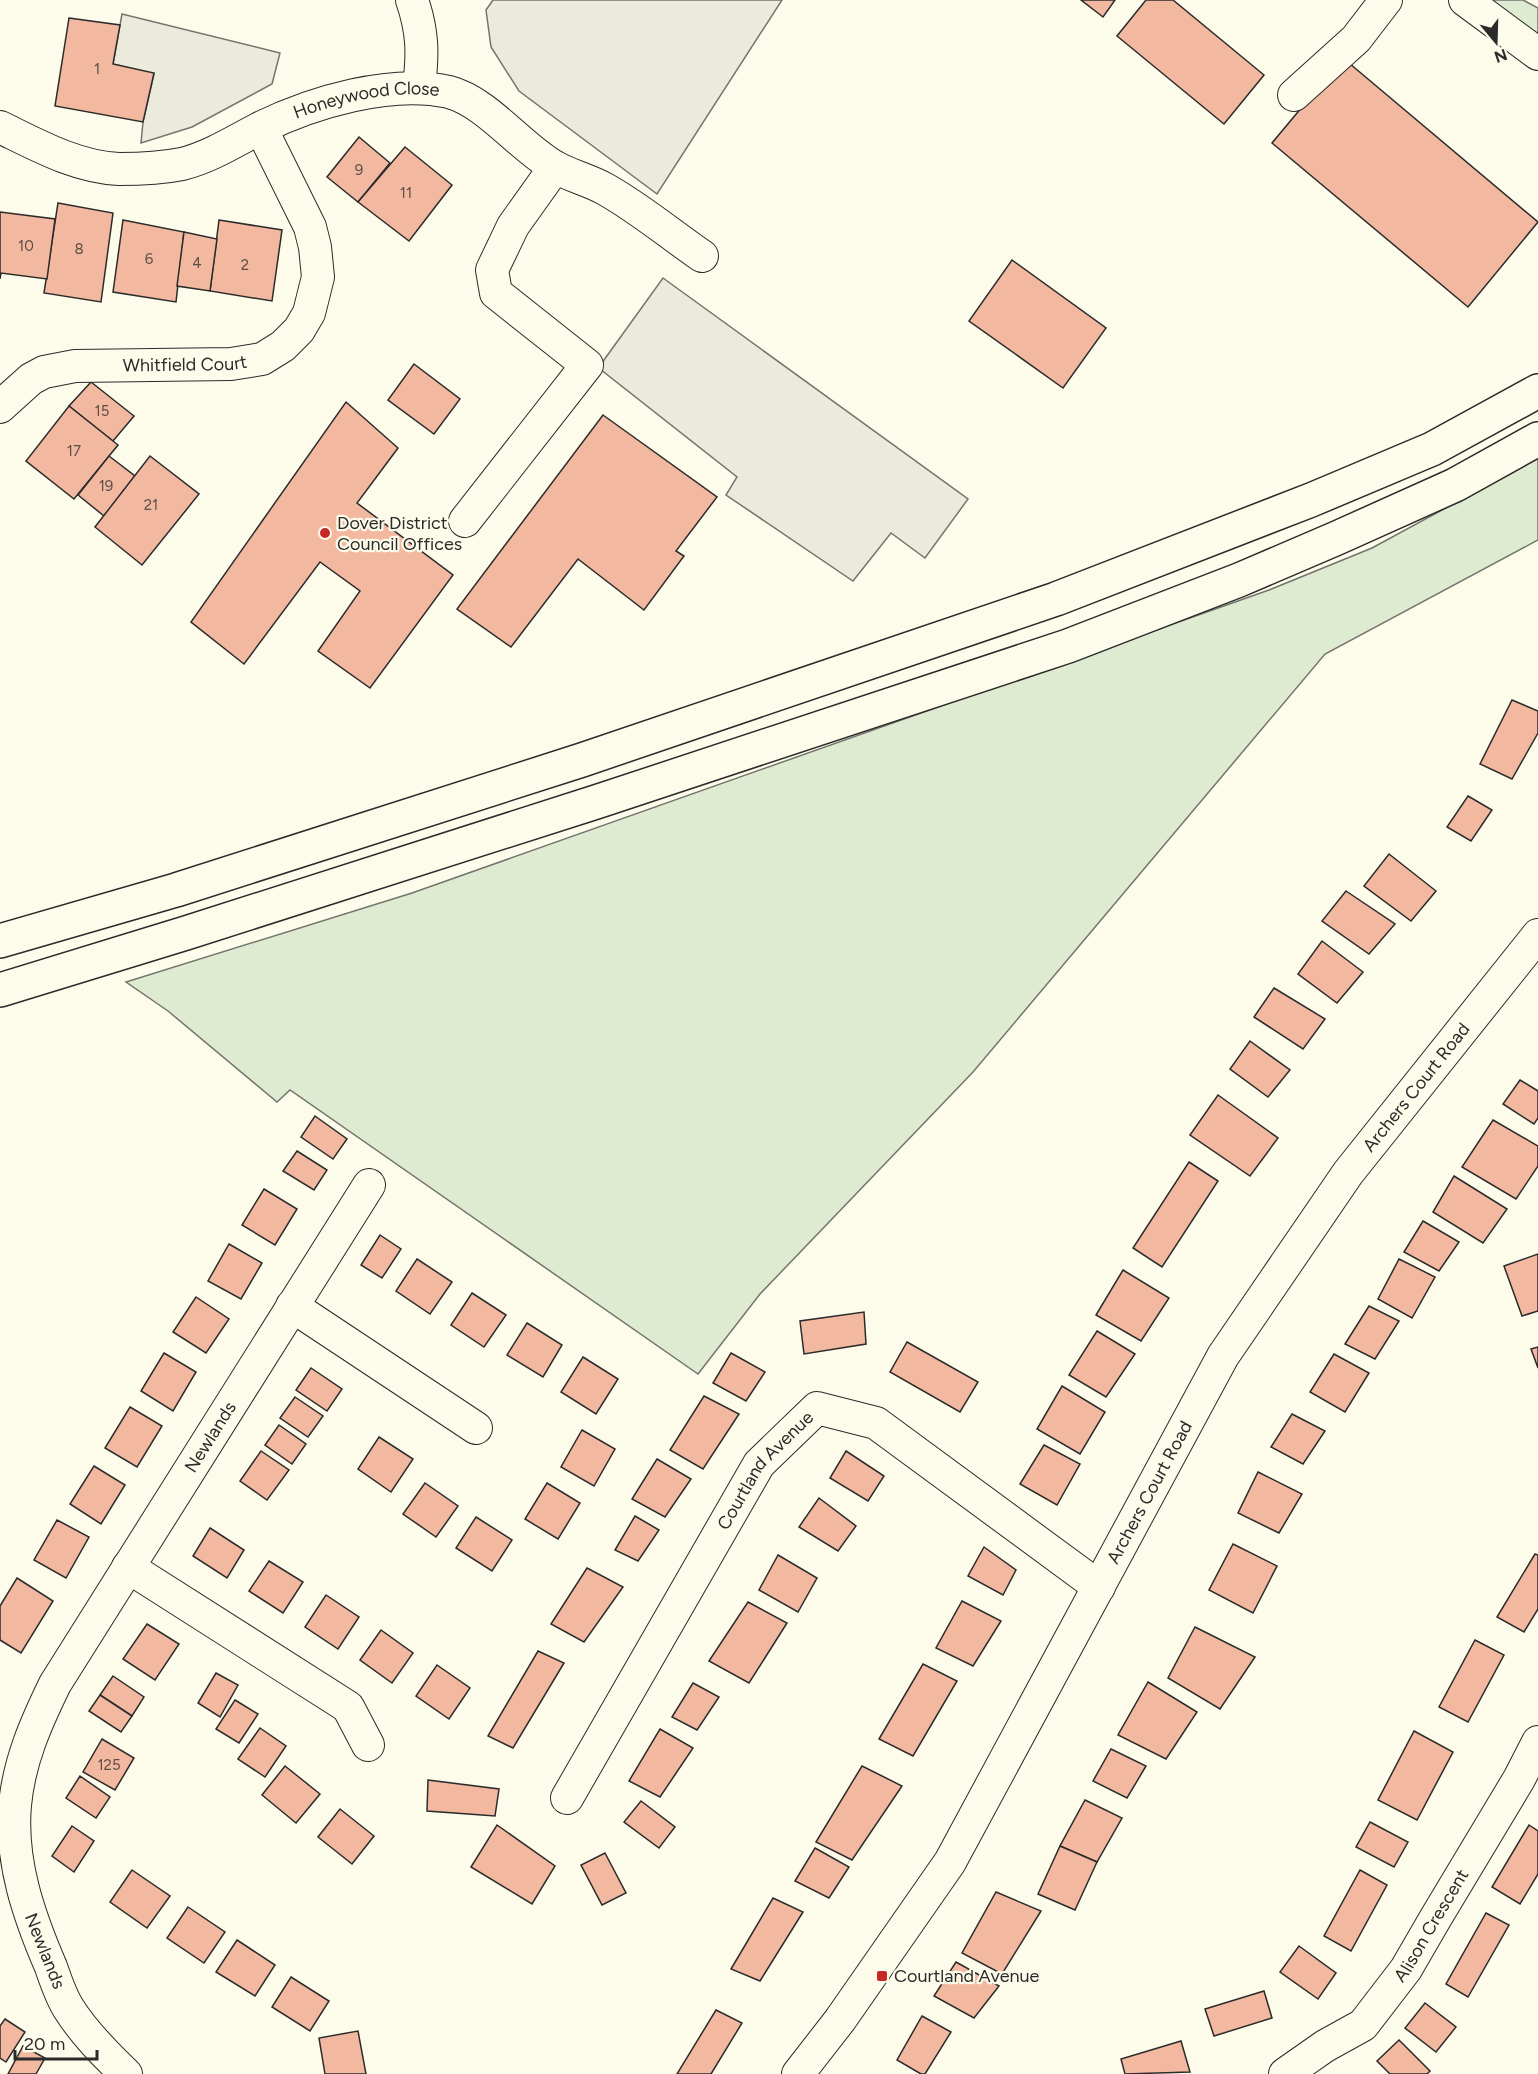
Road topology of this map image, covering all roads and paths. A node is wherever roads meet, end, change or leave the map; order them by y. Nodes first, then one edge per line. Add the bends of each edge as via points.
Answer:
1 (412, 0) edge
2 (1386, 0) edge
3 (1465, 0) edge
4 (1538, 54) edge
5 (419, 87) junction
6 (1294, 95) dead end
7 (0, 127) edge
8 (261, 128) junction
9 (555, 167) junction
10 (702, 256) dead end
11 (1538, 392) edge
12 (0, 407) edge
13 (1538, 439) edge
14 (465, 521) dead end
15 (1538, 935) edge
16 (0, 941) edge
17 (0, 990) edge
18 (369, 1185) dead end
19 (292, 1306) junction
20 (476, 1428) dead end
21 (128, 1567) junction
22 (1099, 1587) junction
23 (1538, 1742) edge
24 (368, 1745) dead end
25 (567, 1798) dead end
26 (8, 1805) edge
27 (126, 2074) edge
28 (798, 2074) edge
29 (1285, 2074) edge

1 - 5 street via 420,22 423,54
2 - 6 street via 1356,39
3 - 4 street
5 - 8 street, Honeywood Close via 356,95
5 - 9 street, Honeywood Close via 467,98
7 - 8 street, Honeywood Close via 63,157 117,169 183,164
8 - 12 street, Whitfield Court via 310,226 315,248 318,277 309,313 299,330 284,346 262,359 231,364 75,366 44,372
9 - 10 street, Honeywood Close via 605,189
9 - 14 street via 513,226 492,270 496,293 586,364
11 - 16 highway via 1432,449 1056,599 582,760 176,890
13 - 17 highway via 1455,485 1337,538 1068,646 585,805
15 - 22 street, Archers Court Road via 1348,1173 1223,1356
18 - 19 street, Newlands
19 - 20 street
19 - 21 street, Newlands
21 - 24 street via 348,1707
21 - 26 street, Newlands via 55,1684 34,1727
22 - 25 street, Courtland Avenue via 876,1423 817,1408 759,1464
22 - 28 street, Archers Court Road via 950,1862
23 - 29 street, Alison Crescent via 1407,1969 1363,2025
26 - 27 street, Newlands via 30,1919 68,2008

